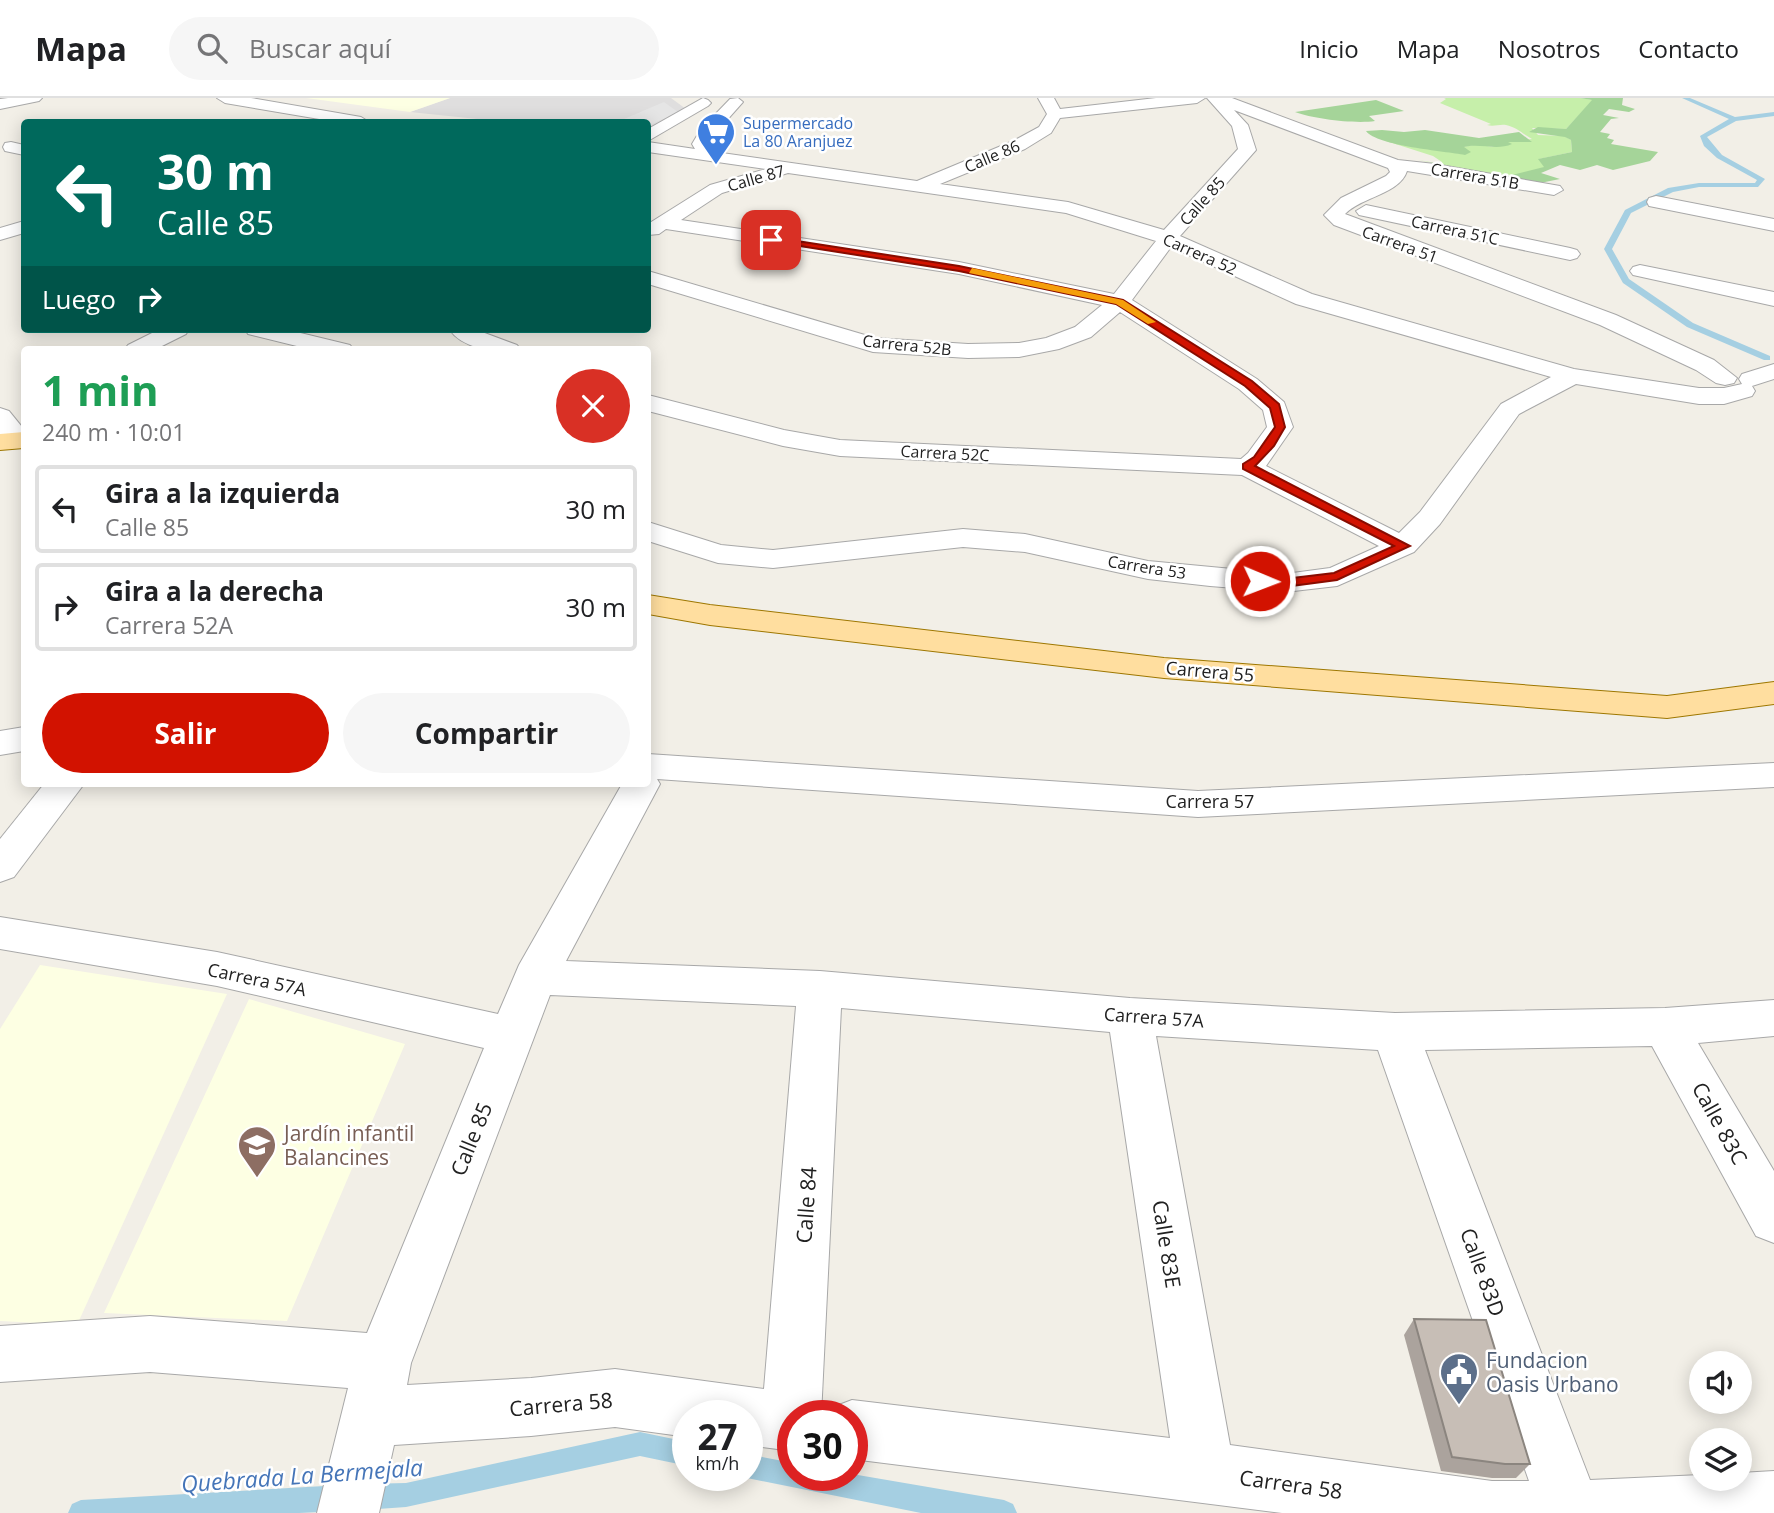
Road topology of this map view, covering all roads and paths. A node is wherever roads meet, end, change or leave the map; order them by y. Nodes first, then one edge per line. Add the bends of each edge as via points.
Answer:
1 (34, 98) edge
2 (225, 98) edge
3 (1046, 98) edge
4 (1197, 98) edge
5 (1216, 98) edge
6 (697, 100) edge
7 (741, 100) edge
8 (0, 104) edge
9 (1055, 114) junction
10 (334, 119) edge
11 (651, 134) edge
12 (651, 147) edge
13 (708, 155) junction
14 (1395, 165) junction
15 (793, 167) junction
16 (920, 186) junction
17 (1554, 190) dead end
18 (1656, 202) dead end
19 (1340, 205) junction
20 (1774, 225) edge
21 (655, 228) edge
22 (21, 229) edge
23 (0, 234) edge
24 (1168, 238) junction
25 (1570, 254) dead end
26 (1640, 271) dead end
27 (651, 278) edge
28 (1774, 299) edge
29 (1119, 302) junction
30 (169, 333) edge
31 (272, 333) edge
32 (465, 333) edge
33 (144, 346) edge
34 (326, 346) edge
35 (497, 346) edge
36 (1572, 376) junction
37 (1757, 384) edge
38 (651, 404) edge
39 (0, 416) edge
40 (17, 439) edge
41 (1247, 467) junction
42 (651, 532) edge
43 (1404, 546) junction
44 (651, 605) edge
45 (1774, 693) edge
46 (21, 740) edge
47 (0, 743) edge
48 (651, 772) edge
49 (1774, 775) edge
50 (63, 787) edge
51 (639, 787) edge
52 (0, 867) edge
53 (0, 933) edge
54 (536, 977) junction
55 (820, 989) junction
56 (1130, 1016) junction
57 (1774, 1018) edge
58 (1665, 1027) junction
59 (1395, 1032) junction
60 (512, 1035) junction
61 (1774, 1219) edge
62 (0, 1354) edge
63 (383, 1363) junction
64 (793, 1400) edge
65 (777, 1419) edge
66 (368, 1429) junction
67 (868, 1431) edge
68 (1205, 1473) junction
69 (1774, 1502) edge
70 (1571, 1512) edge
71 (348, 1513) edge

1 - 8 street
2 - 10 street
3 - 9 street
4 - 9 street
5 - 14 street
5 - 24 street, Calle 85 via 1240,125 1247,150
6 - 7 street
6 - 11 street
7 - 13 street via 702,137 700,144
9 - 16 street, Calle 86 via 1045,130 1019,145
12 - 13 street, Carrera 52
13 - 15 street, Carrera 52
14 - 17 street, Carrera 51B
14 - 19 street, Carrera 51 via 1399,173 1391,182
15 - 16 street, Carrera 52
15 - 21 street, Calle 87 via 716,189
16 - 24 street, Carrera 52 via 1068,208
18 - 20 street
19 - 25 street, Carrera 51C
19 - 37 street, Carrera 51 via 1334,215 1356,228 1608,320
21 - 29 street via 959,268
22 - 23 street
24 - 29 street, Calle 85
24 - 36 street, Carrera 52 via 1304,299
26 - 28 street
27 - 29 street, Carrera 52B via 873,345 922,349 1019,351 1051,344 1083,332
29 - 41 street via 1248,384 1275,407 1280,427 1264,452
30 - 33 street
31 - 34 street
32 - 35 street
36 - 37 street, Carrera 52 via 1699,396 1724,396
36 - 43 street, Carrera 53 via 1510,409
38 - 41 street, Carrera 52C via 840,448
39 - 40 street
41 - 43 street
42 - 43 street, Carrera 53 via 718,554 773,559 963,538 1025,543 1148,570 1284,583 1337,577
44 - 45 main road, Carrera 55 via 1164,668 1667,707
46 - 47 street
48 - 49 street, Carrera 57 via 1198,804
50 - 52 street
51 - 54 street, Calle 85
53 - 60 street, Carrera 57A via 217,969
54 - 55 street, Carrera 57A
54 - 60 street, Calle 85
55 - 56 street, Carrera 57A
55 - 64 street, Calle 84
56 - 59 street, Carrera 57A
56 - 68 street, Calle 83E
57 - 58 street, Carrera 57A
58 - 59 street, Carrera 57A
58 - 61 street, Calle 83C
59 - 70 street, Calle 83D
60 - 63 street, Calle 85
62 - 63 street via 150,1343
63 - 66 street, Calle 85
65 - 66 street, Carrera 58 via 615,1398
66 - 71 street, Calle 85
67 - 68 street, Carrera 58
68 - 70 street, Carrera 58 via 1492,1512
69 - 70 street, Carrera 58

